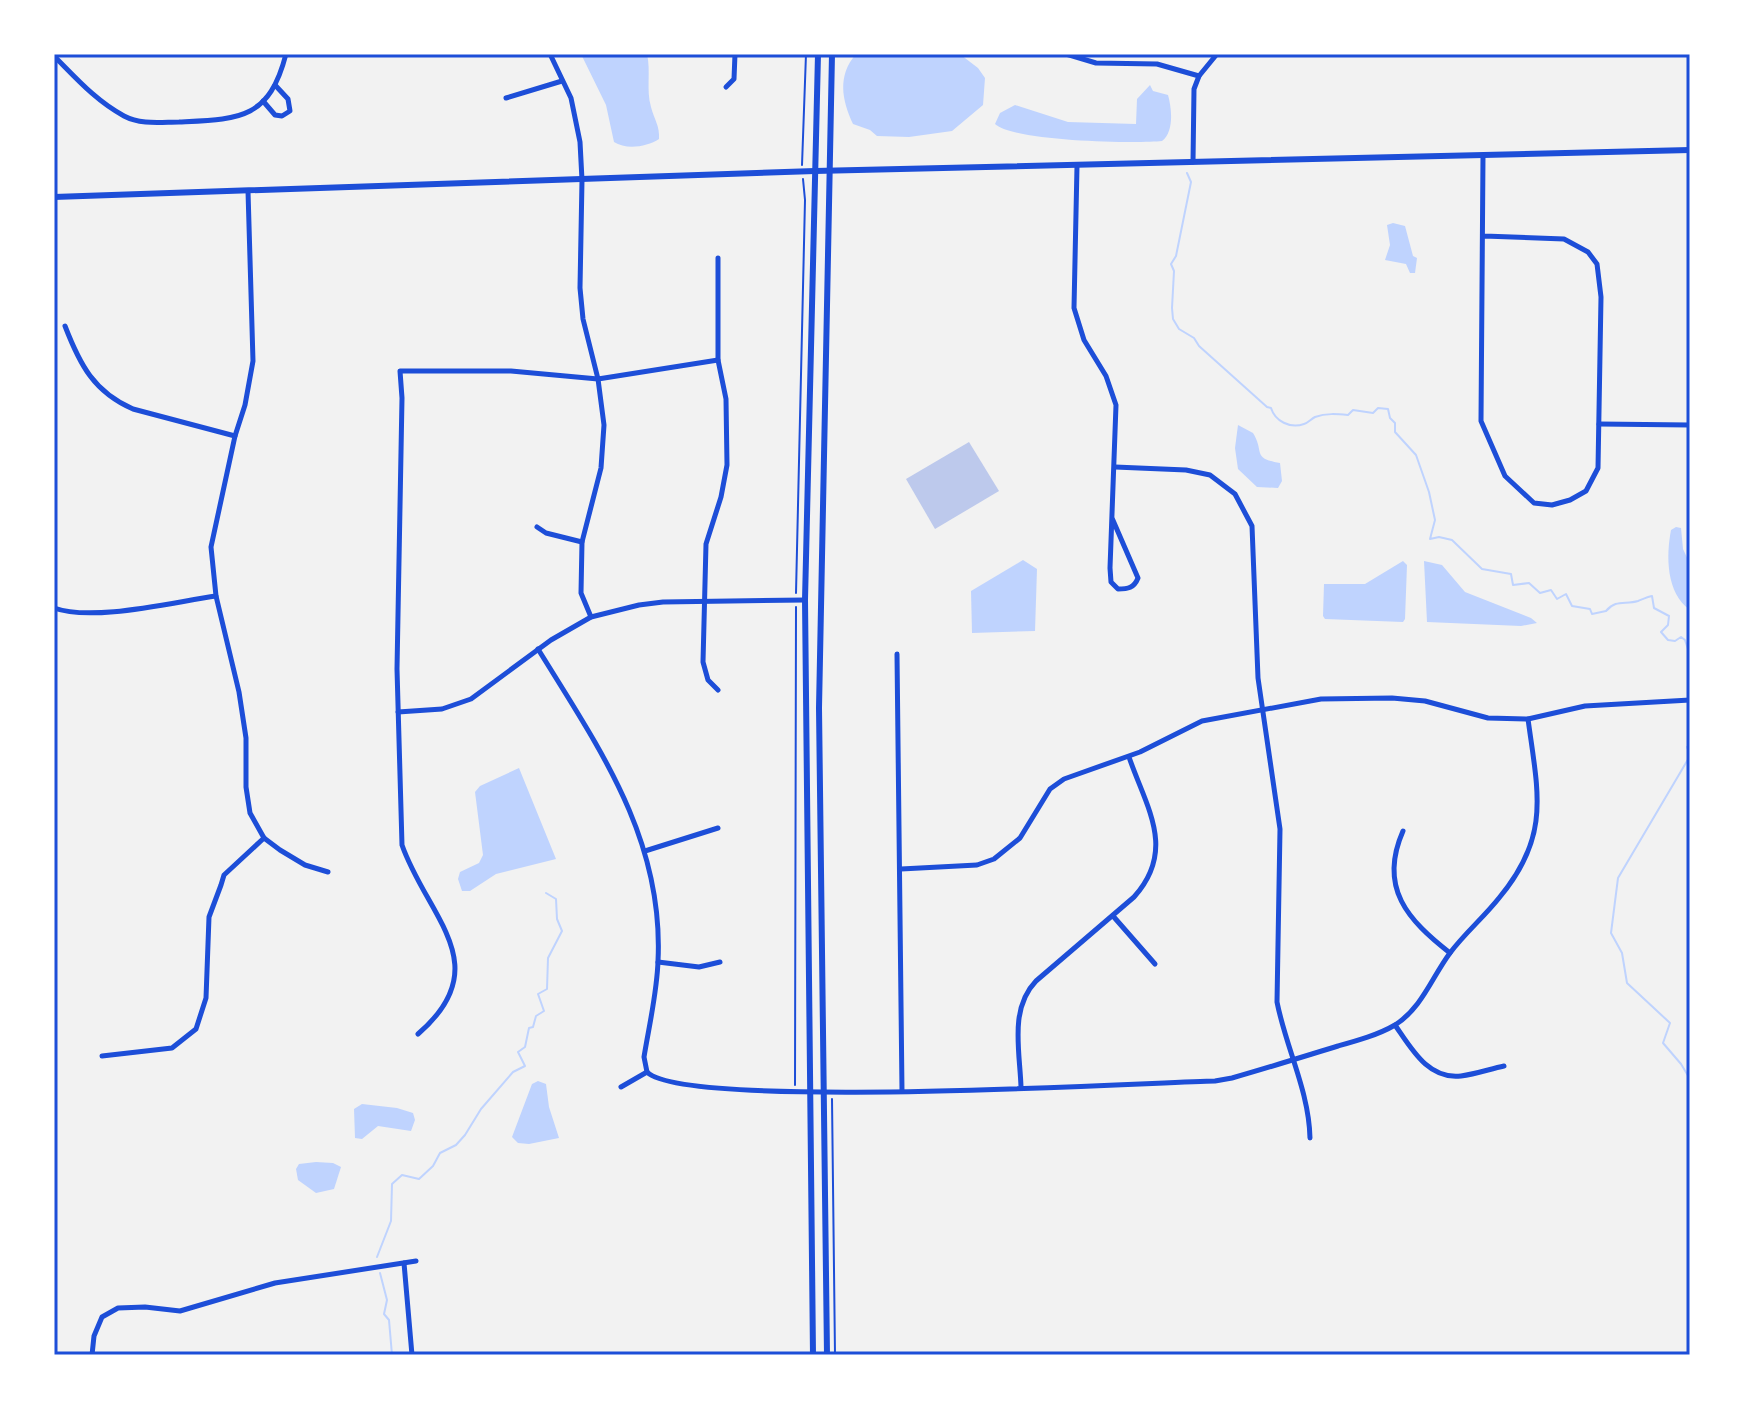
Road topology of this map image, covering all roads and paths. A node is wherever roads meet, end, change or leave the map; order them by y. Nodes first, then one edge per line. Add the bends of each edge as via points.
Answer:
1 (286, 54) edge
2 (550, 54) edge
3 (735, 54) edge
4 (806, 54) edge
5 (818, 54) edge
6 (832, 54) edge
7 (1066, 54) edge
8 (1217, 54) edge
9 (54, 56) edge
10 (1199, 76) junction
11 (562, 81) junction
12 (275, 85) junction
13 (726, 87) dead end
14 (506, 98) dead end
15 (263, 101) junction
16 (1690, 150) edge
17 (802, 155) dead end
18 (1483, 156) junction
19 (1193, 163) junction
20 (1077, 166) junction
21 (815, 171) junction
22 (829, 171) junction
23 (582, 180) junction
24 (248, 191) junction
25 (54, 197) edge
26 (1484, 236) junction
27 (718, 258) dead end
28 (65, 326) dead end
29 (718, 360) junction
30 (598, 379) junction
31 (1599, 424) junction
32 (1690, 425) edge
33 (235, 436) junction
34 (1115, 467) junction
35 (1112, 518) junction
36 (537, 527) dead end
37 (582, 542) junction
38 (216, 596) junction
39 (805, 600) junction
40 (704, 601) junction
41 (54, 608) edge
42 (591, 617) junction
43 (538, 649) junction
44 (897, 654) dead end
45 (718, 690) dead end
46 (1690, 700) edge
47 (1262, 709) junction
48 (398, 712) junction
49 (1528, 719) junction
50 (1129, 757) junction
51 (718, 828) dead end
52 (1403, 831) dead end
53 (264, 838) junction
54 (645, 851) junction
55 (901, 869) junction
56 (328, 872) dead end
57 (1113, 916) junction
58 (1450, 953) junction
59 (658, 962) junction
60 (720, 962) dead end
61 (1155, 964) dead end
62 (1395, 1025) junction
63 (418, 1034) dead end
64 (102, 1056) dead end
65 (1292, 1061) junction
66 (1504, 1066) dead end
67 (647, 1072) junction
68 (621, 1087) dead end
69 (1021, 1087) junction
70 (902, 1091) junction
71 (810, 1093) junction
72 (823, 1093) junction
73 (832, 1093) junction
74 (1310, 1138) dead end
75 (416, 1261) dead end
76 (404, 1263) junction
77 (92, 1355) edge
78 (412, 1355) edge
79 (813, 1355) edge
80 (827, 1355) edge
81 (835, 1355) edge

1 - 12 street
2 - 11 street
3 - 13 street via 734,79
4 - 17 path
5 - 21 street
6 - 22 street
7 - 10 street via 1096,63 1157,64
8 - 10 street
9 - 15 street via 104,103 145,123 221,121 245,115
10 - 19 street via 1192,101
11 - 14 street
11 - 23 street via 571,98
12 - 15 street
12 - 15 street via 288,99 290,111 275,115
16 - 18 street
18 - 19 street
18 - 26 street
19 - 20 street
20 - 22 street
20 - 34 street via 1074,308 1084,340 1113,392
21 - 22 street
21 - 23 street
21 - 39 street
22 - 72 street via 819,708
23 - 24 street
23 - 30 street via 580,288
24 - 25 street
24 - 33 street via 253,361
26 - 31 street via 1564,239 1588,252 1597,264
26 - 31 street via 1481,421 1505,476 1534,503 1570,500 1586,491 1598,468
27 - 29 street
28 - 33 street via 85,370 117,402
29 - 30 street
29 - 40 street via 726,399 727,465 706,544
30 - 37 street via 602,453
30 - 48 street via 511,371 400,371
31 - 32 street
33 - 38 street via 211,547
34 - 35 street
34 - 47 street via 1210,475 1242,502 1254,541
35 - 35 street via 1111,582 1128,589 1138,578
36 - 37 street
37 - 42 street via 581,593
38 - 41 street via 100,612
38 - 53 street via 239,692 250,813
39 - 40 street
39 - 71 street
40 - 42 street via 639,605
40 - 45 street via 703,662 708,680
42 - 43 street
43 - 48 street via 456,706
43 - 54 street via 613,772
44 - 55 street
46 - 49 street via 1599,704
47 - 49 street via 1321,699 1392,698 1488,718
47 - 50 street via 1202,721
47 - 65 street via 1280,829 1277,1002
48 - 63 street via 402,845 411,871 444,925 456,975 436,1019
49 - 58 street via 1538,791 1533,840 1519,873
50 - 55 street via 1082,770 1057,784 1020,838 994,859 977,865
50 - 57 street via 1158,846 1146,883
51 - 54 street
52 - 58 street via 1395,849 1402,907 1421,931
53 - 56 street via 293,859
53 - 64 street via 224,875 209,917 206,998 196,1029 172,1048
54 - 59 street via 656,902
55 - 70 street
57 - 61 street
57 - 69 street via 1023,998
58 - 62 street via 1423,997
59 - 60 street via 699,967
59 - 67 street via 644,1057
62 - 65 street
62 - 66 street via 1423,1063 1441,1073 1460,1076
65 - 69 street via 1215,1081
65 - 74 street
67 - 68 street
67 - 71 street via 685,1084
69 - 70 street
70 - 73 street
71 - 72 street
71 - 79 street
72 - 73 street
72 - 80 street
73 - 81 path
75 - 76 street
76 - 77 street via 275,1283 180,1311 118,1308 102,1317
76 - 78 street

